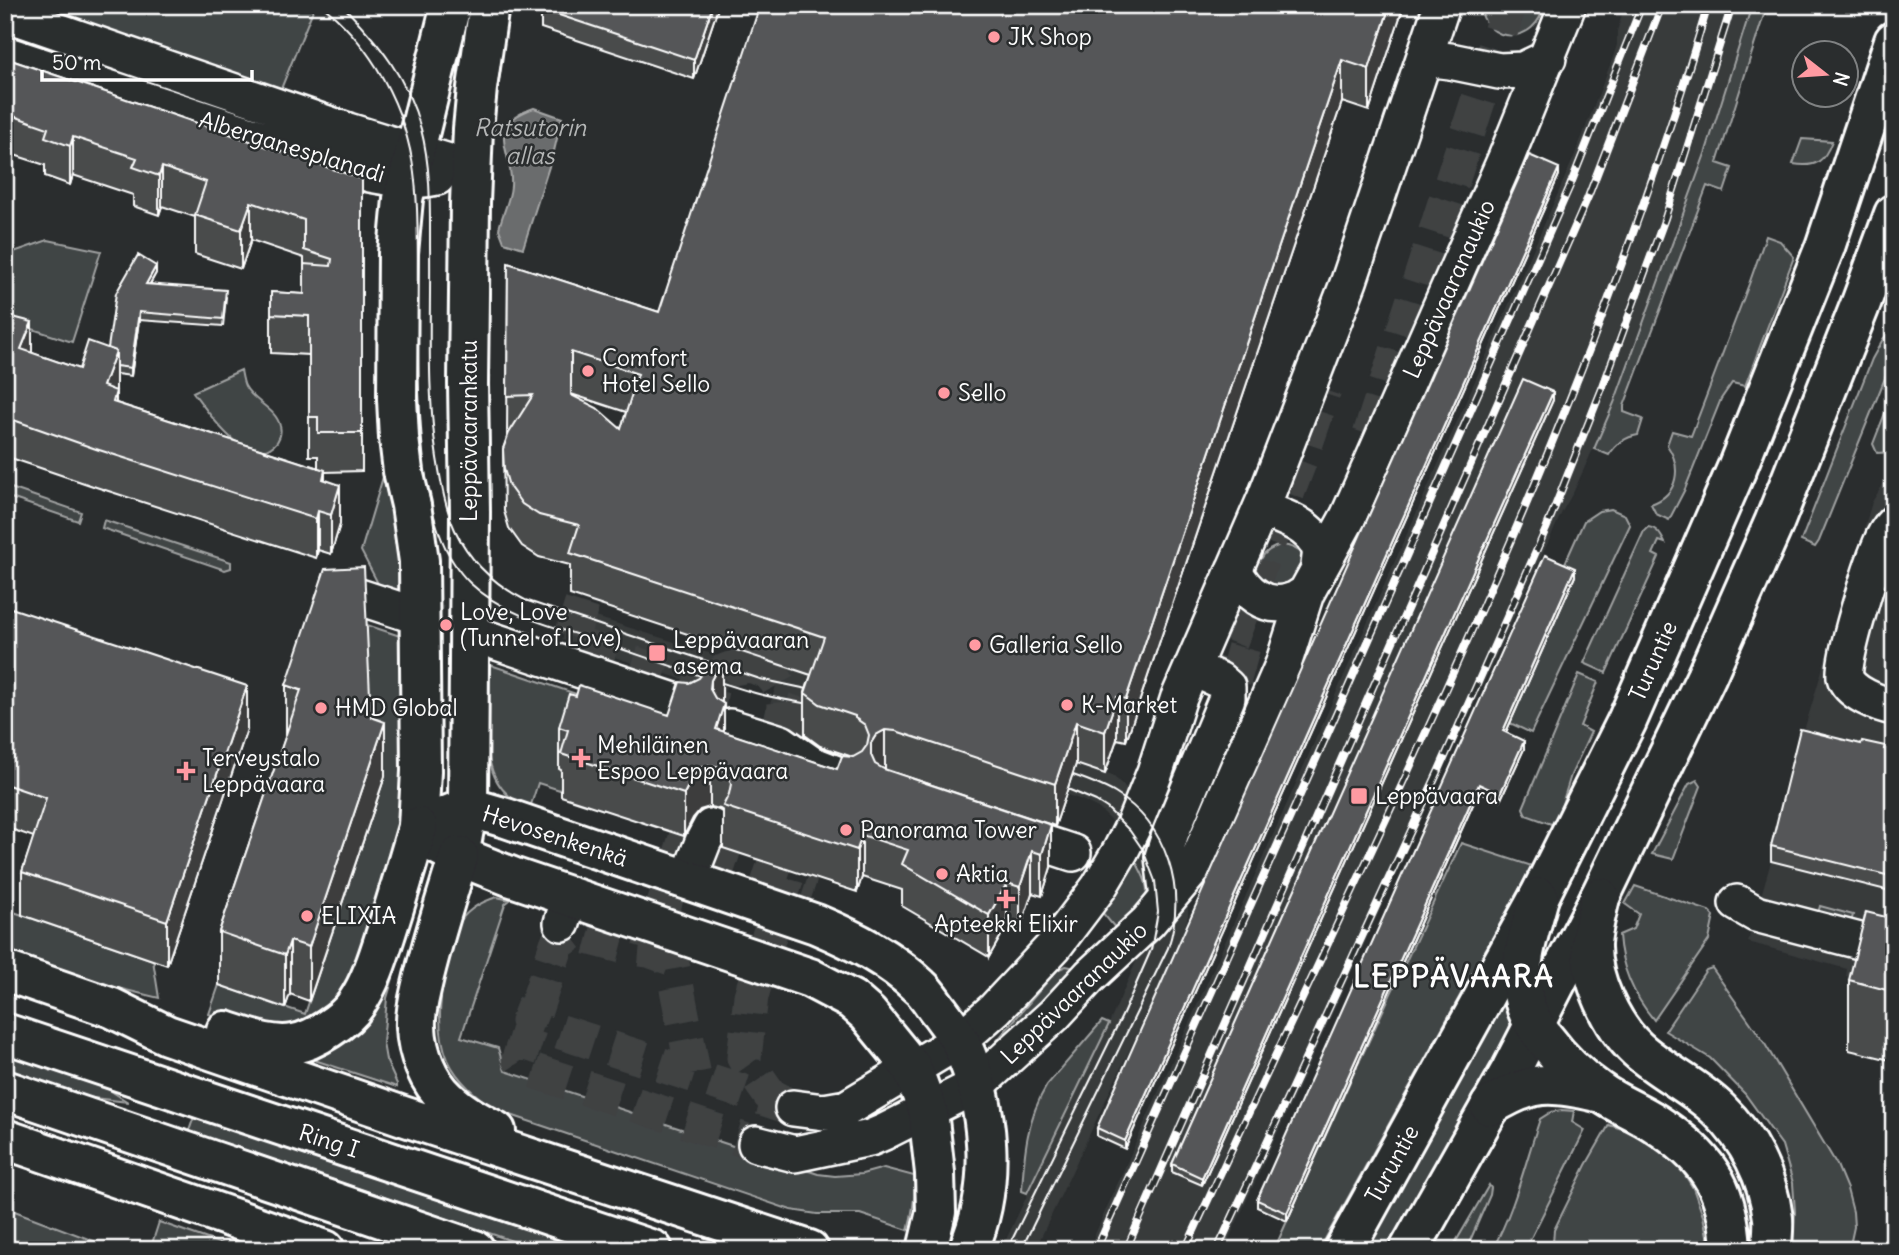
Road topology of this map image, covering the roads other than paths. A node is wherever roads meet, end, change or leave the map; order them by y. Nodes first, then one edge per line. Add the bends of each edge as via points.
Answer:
1 (451, 5) edge
2 (489, 5) edge
3 (1442, 5) edge
4 (1568, 5) edge
5 (5, 13) edge
6 (1894, 41) edge
7 (5, 54) edge
8 (1424, 58) junction
9 (1548, 58) junction
10 (411, 166) junction
11 (472, 169) junction
12 (1842, 197) junction
13 (1894, 214) edge
14 (1825, 247) junction
15 (1884, 270) edge
16 (1261, 509) junction
17 (1894, 523) edge
18 (1234, 570) junction
19 (1313, 580) junction
20 (350, 594) edge
21 (405, 612) tunnel mouth
22 (485, 638) tunnel mouth
23 (1192, 668) junction
24 (686, 705) edge
25 (1894, 707) edge
26 (730, 727) dead end
27 (849, 779) edge
28 (468, 807) junction
29 (981, 822) edge
30 (418, 827) junction
31 (711, 827) dead end
32 (1073, 853) dead end
33 (459, 856) junction
34 (688, 880) junction
35 (1539, 897) junction
36 (1600, 897) junction
37 (1168, 898) junction
38 (1737, 903) dead end
39 (1055, 946) junction
40 (1894, 950) edge
41 (5, 971) edge
42 (1090, 976) junction
43 (112, 1008) junction
44 (1534, 1024) junction
45 (5, 1033) edge
46 (960, 1040) junction
47 (912, 1068) junction
48 (977, 1085) junction
49 (5, 1090) edge
50 (1599, 1092) junction
51 (1490, 1106) junction
52 (928, 1111) junction
53 (870, 1138) junction
54 (5, 1139) edge
55 (755, 1144) tunnel mouth
56 (565, 1169) junction
57 (159, 1193) junction
58 (261, 1250) edge
59 (325, 1250) edge
60 (475, 1250) edge
61 (653, 1250) edge
62 (809, 1250) edge
63 (927, 1250) edge
64 (968, 1250) edge
65 (1344, 1250) edge
66 (1409, 1250) edge
67 (1731, 1250) edge
68 (1772, 1250) edge

1 - 10 main road
2 - 11 main road, Leppävaarankatu
3 - 8 street, Leppävaaranaukio
4 - 9 street, Leppävaaranaukio
5 - 10 street, Alberganesplanadi via 335,126
6 - 12 main road, Turuntie
7 - 10 street, Alberganesplanadi via 370,174
8 - 9 street via 1499,71 1523,69
8 - 16 street, Leppävaaranaukio via 1349,281
9 - 19 street, Leppävaaranaukio via 1348,517
10 - 11 street, Alberganesplanadi via 421,181
10 - 30 main road via 398,253 397,399 403,471 419,561
11 - 28 main road, Leppävaarankatu
12 - 13 main road
12 - 14 main road, Turuntie
13 - 15 main road
14 - 15 main road
14 - 35 main road, Turuntie via 1737,468 1632,709
15 - 36 main road via 1706,677
16 - 18 street, Leppävaaranaukio
16 - 19 street via 1295,523 1312,536 1320,551
17 - 25 street via 1880,546 1847,652 1845,676 1852,689
18 - 19 street via 1256,597 1273,604 1290,602
18 - 23 street, Leppävaaranaukio
19 - 37 street, Leppävaaranaukio via 1283,665 1196,864
20 - 21 street
22 - 24 street
23 - 37 street via 1219,680 1227,687 1227,698 1165,850
23 - 39 street, Leppävaaranaukio via 1135,822 1098,887
26 - 27 street via 785,729 811,764
28 - 30 main road, Hevosenkenkä
28 - 33 main road, Leppävaarankatu
28 - 34 main road, Hevosenkenkä
29 - 32 street
30 - 33 main road
30 - 43 main road via 368,985 355,1007 315,1037 293,1044 268,1044 171,1015
31 - 34 street
33 - 47 main road via 512,877 566,910 774,964 832,988 868,1014
33 - 56 main road, Leppävaarankatu via 418,1004 420,1053 446,1098 473,1119
34 - 46 main road, Hevosenkenkä via 852,939 922,988
35 - 44 main road via 1521,983 1524,1005
35 - 65 main road, Turuntie
36 - 44 main road
36 - 68 main road via 1591,946 1608,1010 1637,1049 1718,1108 1740,1133 1766,1187 1773,1219
37 - 42 street, Leppävaaranaukio
38 - 40 street via 1756,914
39 - 42 street via 1086,966
39 - 46 street, Leppävaaranaukio
41 - 43 main road
42 - 48 street, Leppävaaranaukio
43 - 56 main road via 167,1035
44 - 50 main road via 1560,1060
44 - 51 main road
45 - 61 main road, Ring I
46 - 47 street, Leppävaaranaukio
46 - 48 main road, Hevosenkenkä
47 - 52 main road
47 - 53 street, Leppävaaranaukio via 847,1108 824,1112 793,1108 800,1115
48 - 52 street, Leppävaaranaukio
48 - 64 main road, Hevosenkenkä via 987,1177
49 - 60 main road
50 - 51 main road via 1562,1084 1538,1085 1512,1092
50 - 67 main road via 1655,1123 1710,1173 1721,1195
51 - 66 main road
52 - 53 street, Leppävaaranaukio
52 - 63 main road via 936,1212
53 - 55 street, Leppävaaranaukio via 795,1154
54 - 57 main road
56 - 62 main road
57 - 58 main road via 212,1231
57 - 59 main road

